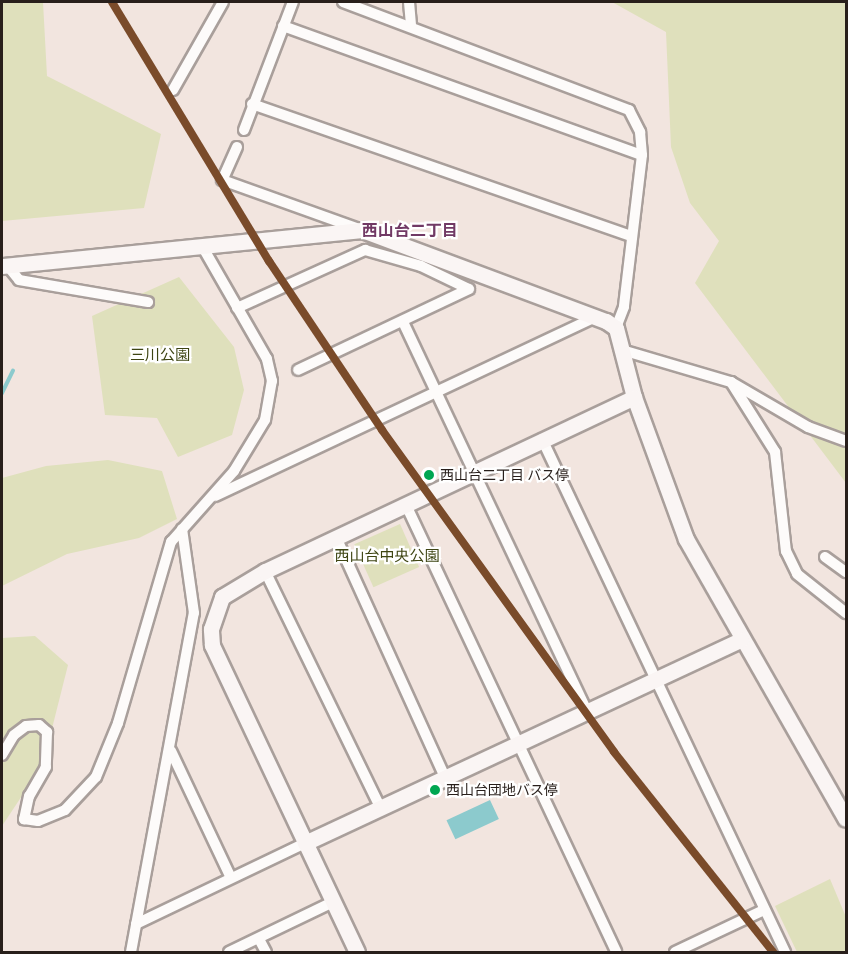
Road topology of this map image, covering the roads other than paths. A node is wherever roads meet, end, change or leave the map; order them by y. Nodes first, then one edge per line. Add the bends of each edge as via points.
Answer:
1 (223, 2) edge
2 (293, 2) edge
3 (343, 2) edge
4 (409, 2) edge
5 (283, 26) junction
6 (411, 27) junction
7 (173, 90) dead end
8 (252, 104) junction
9 (244, 130) dead end
10 (237, 147) dead end
11 (642, 155) junction
12 (362, 230) junction
13 (632, 236) junction
14 (202, 246) junction
15 (4, 266) edge
16 (148, 302) dead end
17 (237, 308) junction
18 (598, 316) junction
19 (403, 322) junction
20 (616, 328) junction
21 (622, 350) junction
22 (298, 370) dead end
23 (731, 382) junction
24 (436, 393) junction
25 (634, 397) junction
26 (542, 439) junction
27 (846, 441) edge
28 (474, 471) junction
29 (209, 499) junction
30 (406, 505) junction
31 (182, 529) junction
32 (336, 537) junction
33 (825, 557) dead end
34 (265, 571) junction
35 (846, 572) edge
36 (194, 613) junction
37 (846, 613) edge
38 (213, 618) junction
39 (741, 640) junction
40 (657, 677) junction
41 (586, 710) junction
42 (515, 743) junction
43 (171, 751) junction
44 (2, 755) edge
45 (444, 775) junction
46 (379, 805) junction
47 (846, 819) edge
48 (304, 843) junction
49 (231, 878) junction
50 (333, 902) junction
51 (764, 910) junction
52 (136, 924) junction
53 (259, 939) junction
54 (698, 948) edge
55 (131, 952) edge
56 (229, 952) edge
57 (266, 952) edge
58 (357, 952) edge
59 (616, 952) edge
60 (675, 952) edge
61 (785, 952) edge

1 - 7 street
2 - 5 street
3 - 6 street
4 - 6 street
5 - 8 street
5 - 11 street
6 - 11 street via 629,110 640,132
8 - 9 street
8 - 13 street
10 - 12 street via 222,180
11 - 13 street
12 - 14 street
12 - 18 street
13 - 20 street via 624,307
14 - 15 street
14 - 17 street
15 - 16 street via 19,280
17 - 19 street via 364,250 421,266 469,289
17 - 29 street via 267,359 271,402 249,449
18 - 20 street
18 - 24 street
19 - 22 street
19 - 24 street
20 - 21 street
21 - 23 street
21 - 25 street
23 - 27 street via 808,427
23 - 37 street via 774,452 786,551 797,574
24 - 28 street
24 - 29 street
25 - 26 street
25 - 39 street via 686,539
26 - 28 street
26 - 40 street
28 - 30 street
28 - 41 street
29 - 31 street
30 - 32 street
30 - 42 street
31 - 36 street
31 - 44 street via 171,542 118,723 96,777 65,810 38,821 24,819 29,796 46,767 47,732 39,725 26,726 14,735
32 - 34 street
32 - 45 street
33 - 35 street
34 - 38 street via 228,590
34 - 46 street
36 - 38 street
36 - 43 street
38 - 48 street via 212,645
39 - 40 street
39 - 47 street
40 - 41 street
40 - 51 street
41 - 42 street
42 - 45 street
42 - 59 street
43 - 49 street
43 - 52 street via 149,837
45 - 46 street
46 - 48 street
48 - 49 street
48 - 50 street
49 - 52 street
50 - 53 street
50 - 58 street
51 - 54 street
51 - 61 street
52 - 55 street
53 - 56 street
53 - 57 street
54 - 60 street

